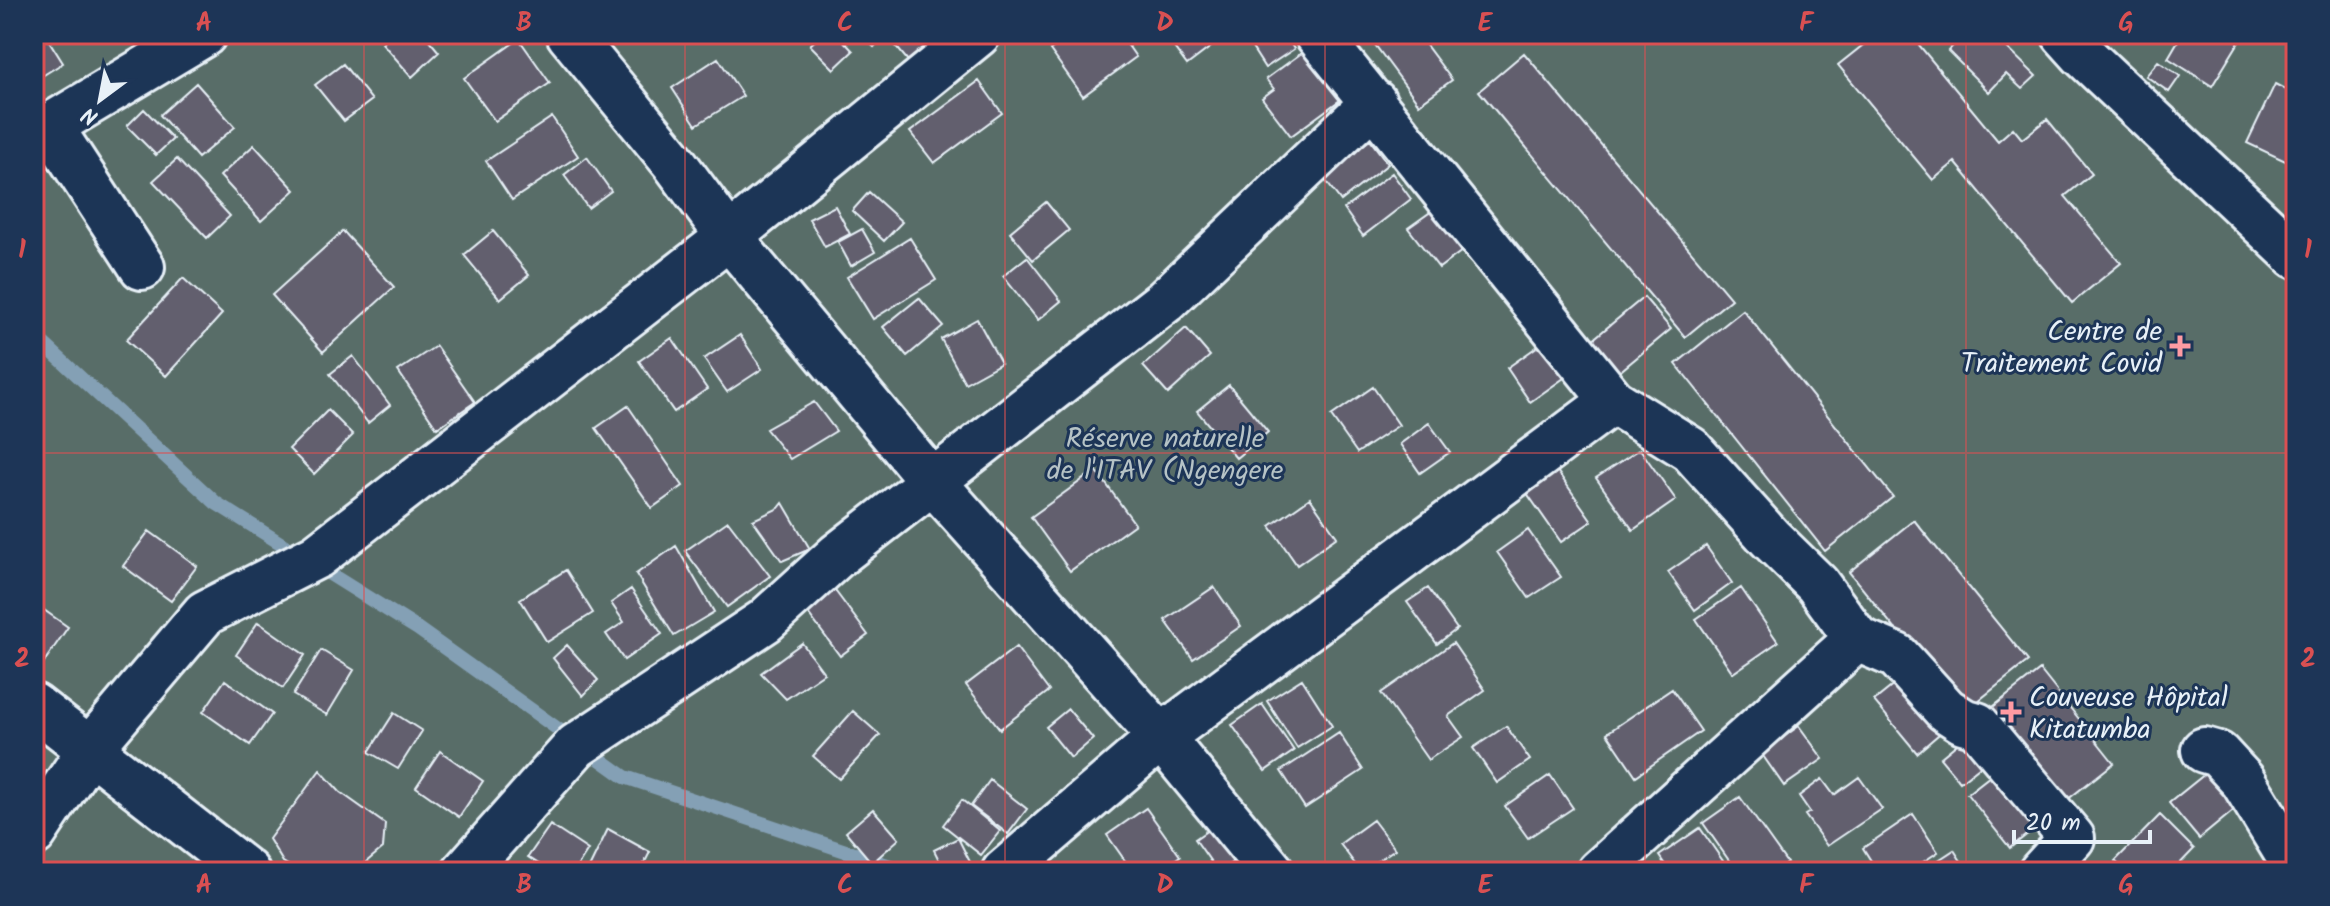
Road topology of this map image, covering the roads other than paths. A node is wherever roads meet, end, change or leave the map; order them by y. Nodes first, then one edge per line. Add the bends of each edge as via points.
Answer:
1 (204, 34) edge
2 (569, 34) edge
3 (978, 34) edge
4 (1317, 34) edge
5 (2083, 41) edge
6 (1374, 102) junction
7 (729, 237) junction
8 (2296, 256) edge
9 (142, 267) dead end
10 (1613, 401) junction
11 (932, 481) junction
12 (1857, 639) junction
13 (34, 706) edge
14 (1161, 737) junction
15 (90, 749) junction
16 (2204, 750) dead end
17 (34, 833) edge
18 (2296, 868) edge
19 (247, 872) edge
20 (464, 872) edge
21 (1004, 872) edge
22 (1272, 872) edge
23 (1599, 872) edge
24 (2041, 872) edge

1 - 9 street via 50,126
2 - 7 street
3 - 7 street
4 - 6 street
5 - 8 street
6 - 10 street
6 - 11 street via 1165,301
7 - 11 street
7 - 15 street via 317,556 205,613
10 - 12 street via 1690,449 1817,584
10 - 14 street
11 - 14 street
11 - 20 street via 765,621 576,746
12 - 23 street
12 - 24 street via 1897,656 1946,710 1977,725 2072,838
13 - 15 street
14 - 21 street
14 - 22 street
15 - 17 street
15 - 19 street
16 - 18 street via 2218,754 2243,781

